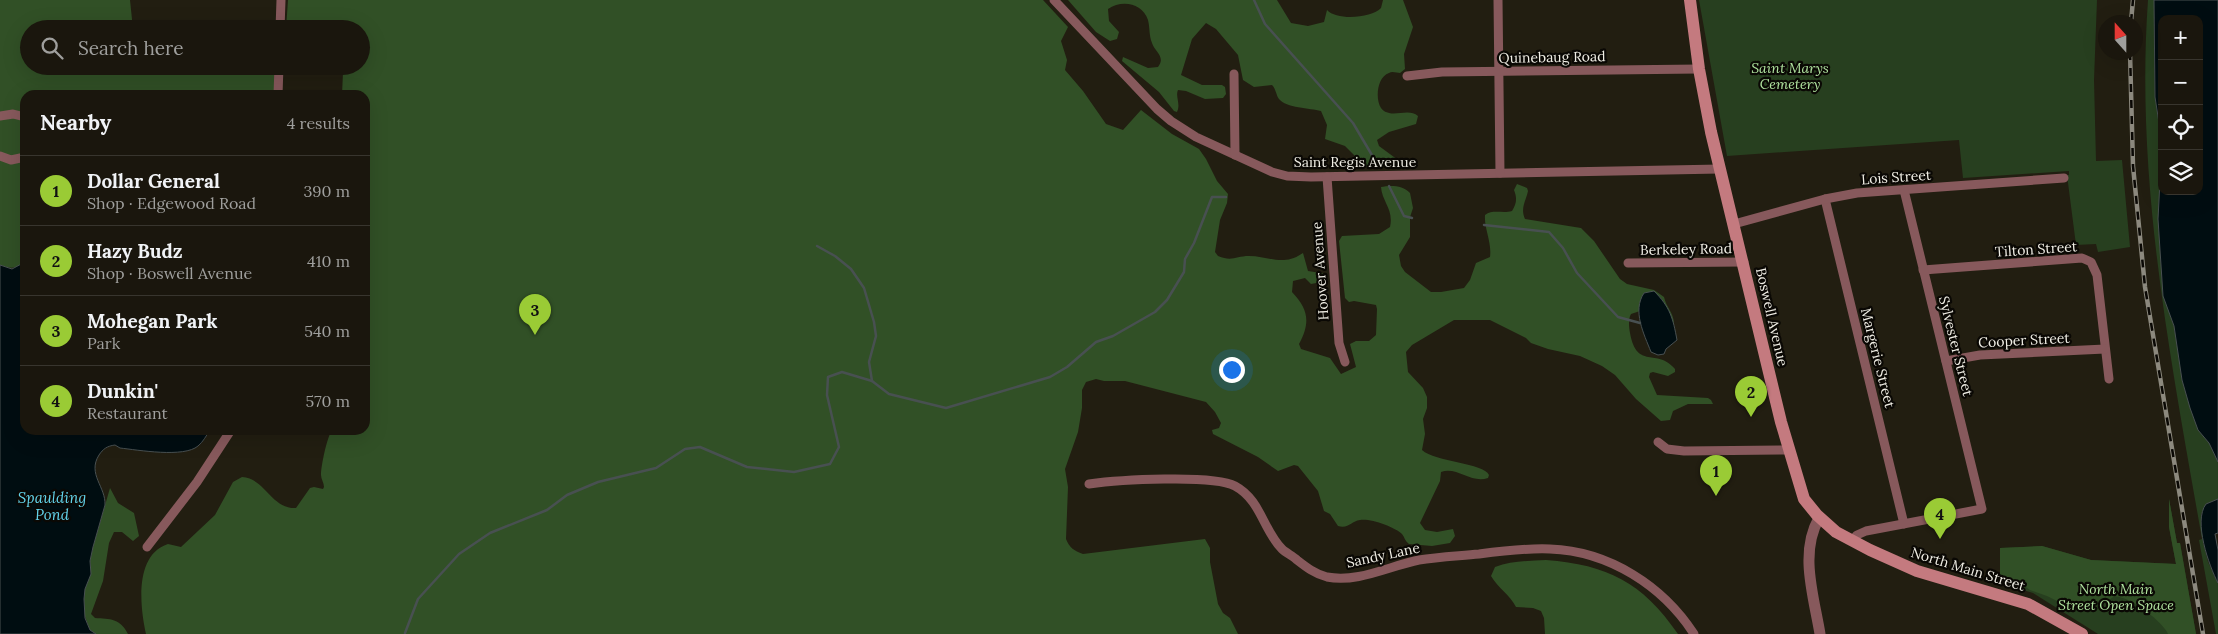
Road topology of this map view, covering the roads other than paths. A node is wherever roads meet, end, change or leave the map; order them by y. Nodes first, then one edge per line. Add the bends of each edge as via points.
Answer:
1 (281, 0) edge
2 (1054, 0) edge
3 (1498, 0) edge
4 (1690, 0) edge
5 (280, 20) edge
6 (1699, 69) junction
7 (1499, 72) junction
8 (1234, 74) dead end
9 (279, 75) edge
10 (1407, 76) dead end
11 (278, 90) edge
12 (20, 115) edge
13 (0, 116) edge
14 (1235, 155) junction
15 (0, 156) edge
16 (20, 159) edge
17 (1720, 169) junction
18 (1500, 173) junction
19 (1327, 177) junction
20 (2064, 178) dead end
21 (1904, 190) junction
22 (1825, 199) junction
23 (1734, 224) junction
24 (1744, 262) junction
25 (1628, 263) dead end
26 (1923, 270) junction
27 (2105, 349) junction
28 (1946, 361) junction
29 (1345, 362) dead end
30 (2109, 379) dead end
31 (228, 435) edge
32 (1658, 442) dead end
33 (1789, 450) junction
34 (1089, 484) dead end
35 (1819, 518) junction
36 (1904, 524) junction
37 (1852, 540) junction
38 (147, 547) dead end
39 (1694, 634) edge
40 (1820, 634) edge
41 (2082, 634) edge

1 - 5 street
2 - 14 street, Saint Regis Avenue via 1171,121
3 - 7 street
4 - 6 main road, Boswell Avenue
6 - 7 street, Quinebaug Road
6 - 17 main road, Boswell Avenue
7 - 10 street, Quinebaug Road
7 - 18 street
8 - 14 street
9 - 11 street
12 - 13 street
14 - 19 street, Saint Regis Avenue via 1279,174
15 - 16 street via 10,160
17 - 18 street, Saint Regis Avenue
17 - 23 main road, Boswell Avenue
18 - 19 street, Saint Regis Avenue
19 - 29 street, Hoover Avenue via 1340,343
20 - 21 street, Lois Street
21 - 22 street, Lois Street
21 - 26 street, Sylvester Street
22 - 23 street, Lois Street
22 - 36 street, Margerie Street
23 - 24 main road, Boswell Avenue
24 - 25 street, Berkeley Road
24 - 33 main road, Boswell Avenue
26 - 27 street, Tilton Street via 2082,258 2091,262 2097,275
26 - 28 street, Sylvester Street
27 - 28 street, Cooper Street via 1980,355
27 - 30 street, Tilton Street
28 - 36 street, Sylvester Street via 1982,509
31 - 38 street via 198,482
32 - 33 street via 1667,449 1684,451
33 - 35 main road, Boswell Avenue via 1802,496
34 - 39 street, Sandy Lane via 1113,480 1210,479 1235,486 1256,504 1282,549 1308,569 1326,577 1347,578 1419,560 1503,551 1552,549 1600,558 1648,584 1682,615
35 - 37 main road, North Main Street
35 - 40 street via 1811,534 1809,561
36 - 37 street via 1866,531
37 - 41 main road, North Main Street via 1918,571 2028,604

